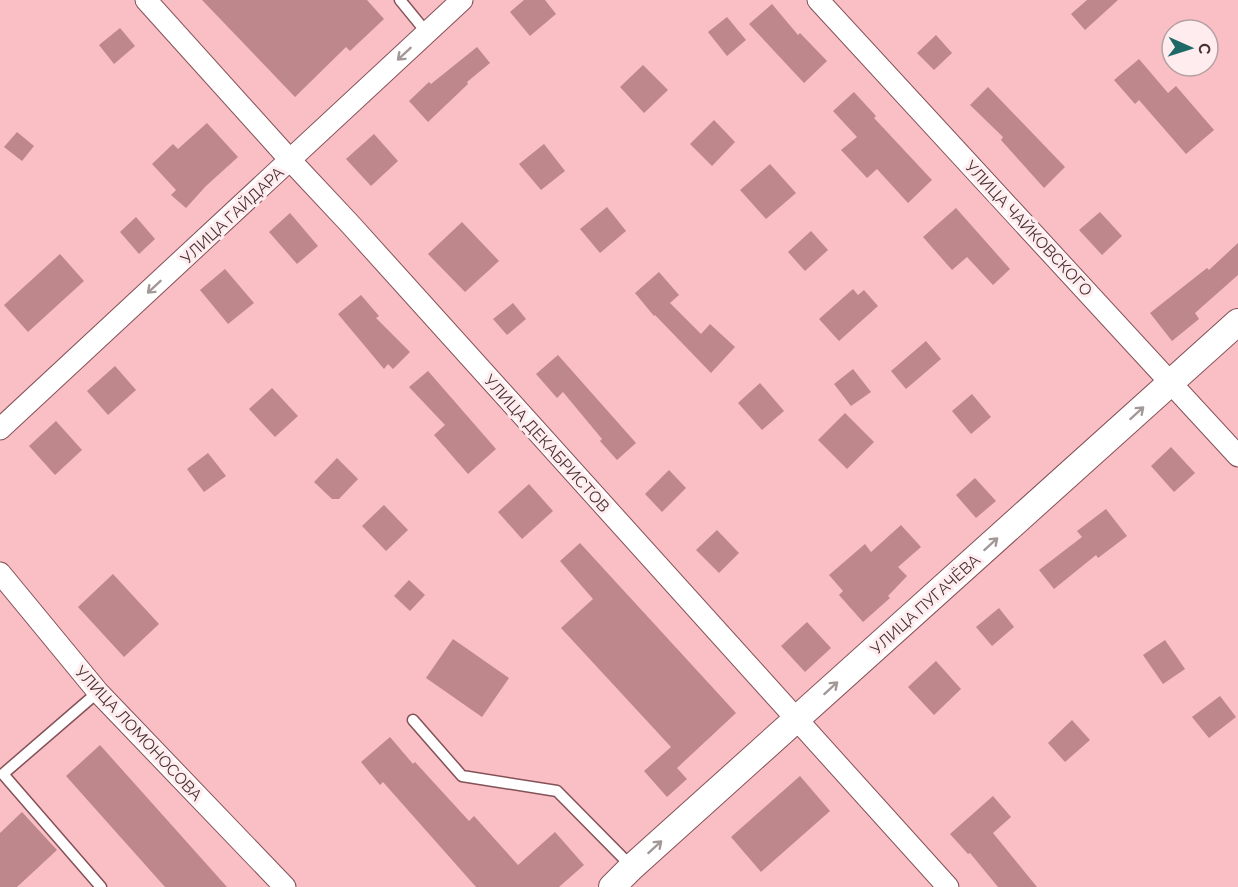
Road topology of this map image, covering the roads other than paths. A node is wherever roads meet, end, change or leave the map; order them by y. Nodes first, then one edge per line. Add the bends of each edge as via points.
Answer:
1 (146, 0) edge
2 (400, 0) edge
3 (462, 0) edge
4 (818, 0) edge
5 (428, 33) junction
6 (291, 161) junction
7 (1238, 322) edge
8 (1172, 382) junction
9 (0, 429) edge
10 (1238, 456) edge
11 (0, 573) edge
12 (98, 692) junction
13 (413, 720) dead end
14 (795, 720) junction
15 (632, 867) junction
16 (101, 887) edge
17 (285, 887) edge
18 (612, 887) edge
19 (948, 887) edge

1 - 6 street, УЛИЦА ДЕКАБРИСТОВ
2 - 5 lane
3 - 5 street, УЛИЦА ГАЙДАРА
4 - 8 street, УЛИЦА ЧАЙКОВСКОГО
5 -> 6 street, УЛИЦА ГАЙДАРА
6 -> 9 street, УЛИЦА ГАЙДАРА
6 - 14 street, УЛИЦА ДЕКАБРИСТОВ
7 - 8 street, УЛИЦА ПУГАЧЁВА
8 - 10 street, УЛИЦА ЧАЙКОВСКОГО
14 -> 8 street, УЛИЦА ПУГАЧЁВА
11 - 12 street, УЛИЦА ЛОМОНОСОВА
12 - 16 lane via 3,774
12 - 17 street, УЛИЦА ЛОМОНОСОВА
13 - 15 lane via 462,776 557,791
15 -> 14 street, УЛИЦА ПУГАЧЁВА
14 - 19 street, УЛИЦА ДЕКАБРИСТОВ
15 - 18 street, УЛИЦА ПУГАЧЁВА

